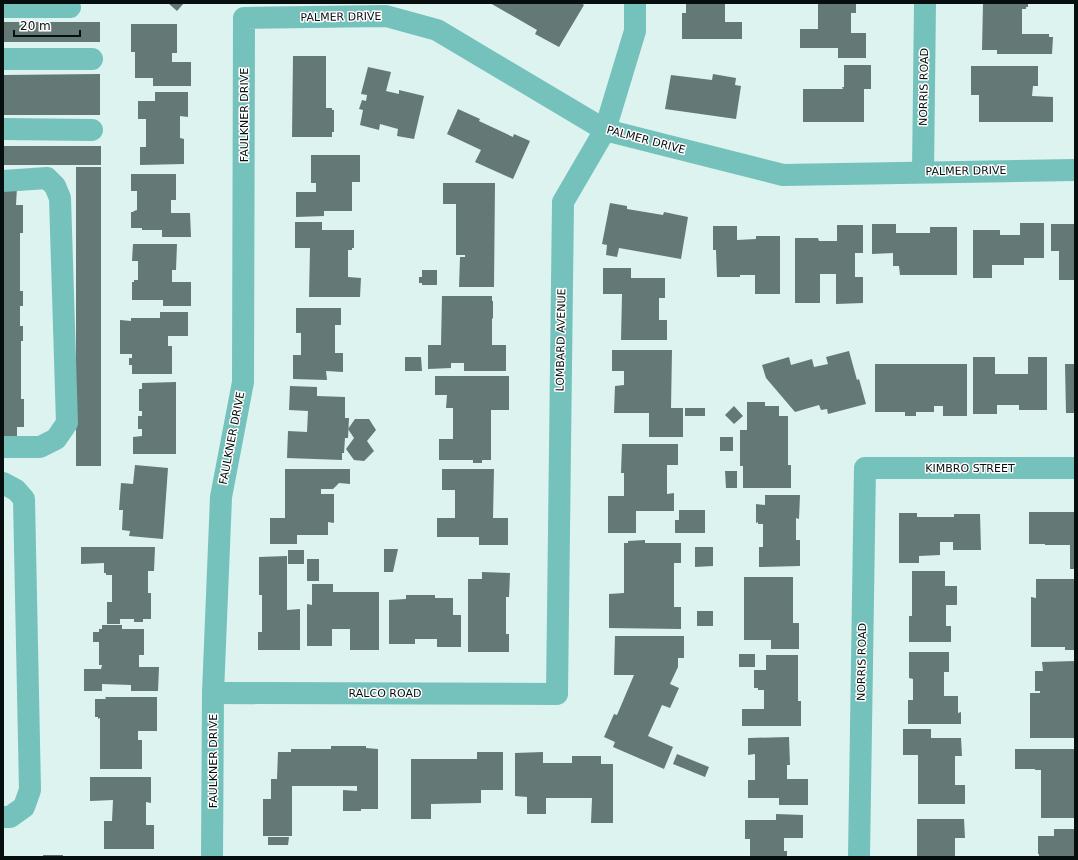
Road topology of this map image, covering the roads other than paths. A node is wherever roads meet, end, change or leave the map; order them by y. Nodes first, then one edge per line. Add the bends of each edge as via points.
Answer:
1 (635, 3) edge
2 (925, 3) edge
3 (65, 6) edge
4 (3, 7) edge
5 (244, 18) joint
6 (3, 59) edge
7 (92, 59) dead end
8 (3, 129) edge
9 (92, 130) dead end
10 (605, 130) junction
11 (1075, 170) edge
12 (923, 172) junction
13 (3, 181) edge
14 (3, 447) edge
15 (865, 468) joint
16 (1075, 468) edge
17 (3, 483) edge
18 (213, 693) junction
19 (557, 694) joint
20 (3, 817) edge
21 (212, 857) edge
22 (859, 857) edge

1 - 10 street, LOMBARD AVENUE via 636,31
2 - 12 street, NORRIS ROAD
3 - 4 street
5 - 10 street, PALMER DRIVE via 386,16 437,30
5 - 18 street, FAULKNER DRIVE via 243,382 221,497
6 - 7 street
8 - 9 street
10 - 12 street, PALMER DRIVE via 783,175
10 - 19 street, LOMBARD AVENUE via 563,202
11 - 12 street, PALMER DRIVE
13 - 14 street via 47,178 55,186 60,198 67,423 56,439 40,447
15 - 16 street, KIMBRO STREET
15 - 22 street, NORRIS ROAD
17 - 20 street via 16,490 24,499 30,790 24,806 10,817
18 - 19 street, RALCO ROAD
18 - 21 street, FAULKNER DRIVE

